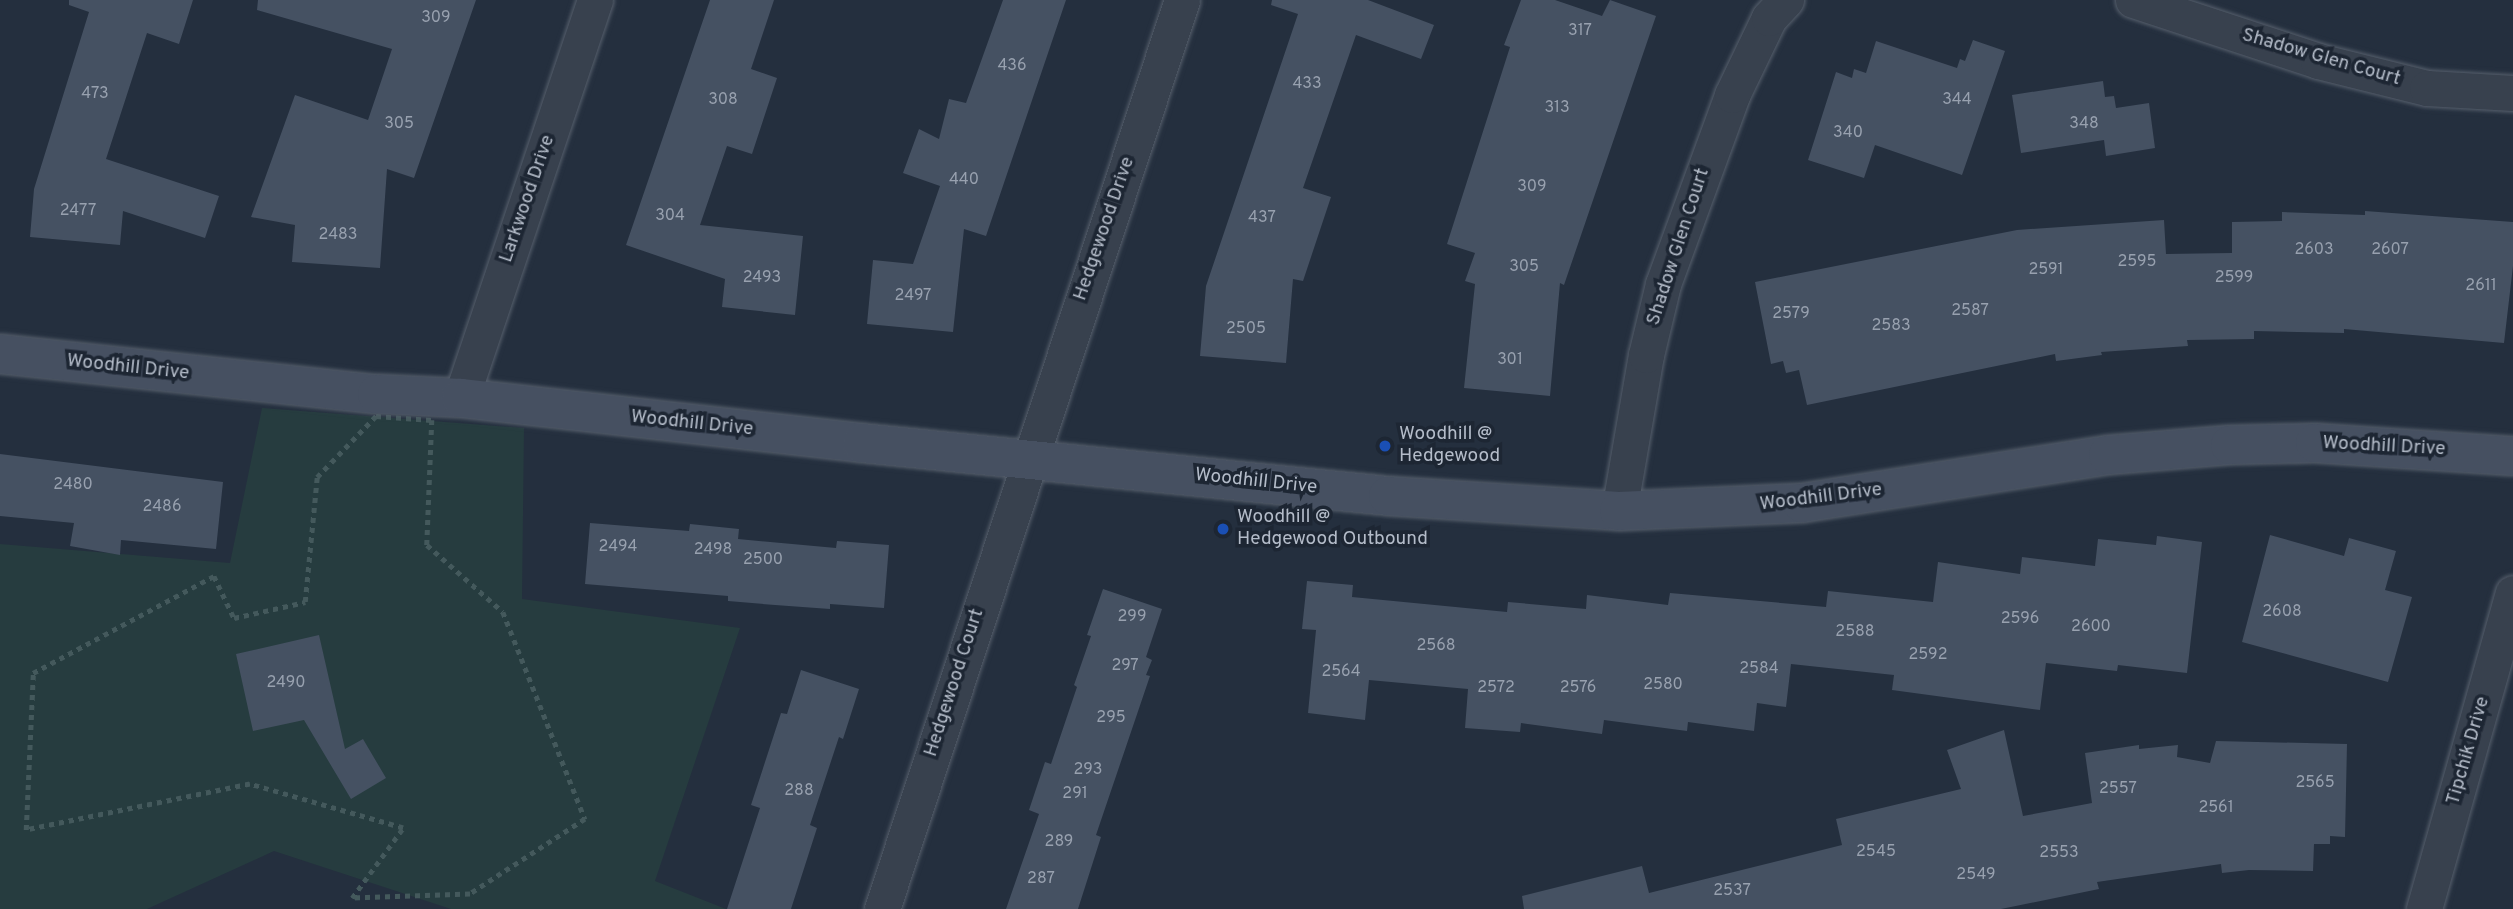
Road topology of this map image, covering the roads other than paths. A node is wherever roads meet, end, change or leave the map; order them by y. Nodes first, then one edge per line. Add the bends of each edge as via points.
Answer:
1 (594, 0) edge
2 (1182, 0) edge
3 (1786, 0) edge
4 (2133, 0) edge
5 (2513, 93) edge
6 (0, 354) edge
7 (461, 398) junction
8 (2513, 456) edge
9 (1029, 458) junction
10 (1619, 512) junction
11 (2513, 593) edge
12 (882, 909) edge
13 (2424, 909) edge

1 - 7 street, Larkwood Drive
2 - 9 street, Hedgewood Drive
3 - 10 street, Shadow Glen Court via 1769,18 1732,95 1663,284
4 - 5 street, Shadow Glen Court via 2345,68 2427,88
6 - 7 street, Woodhill Drive via 377,394
7 - 9 street, Woodhill Drive
8 - 10 street, Woodhill Drive via 2315,443 2230,445 2108,455 1802,503
9 - 10 street, Woodhill Drive via 1374,495
9 - 12 street, Hedgewood Court
11 - 13 street, Tipchik Drive

